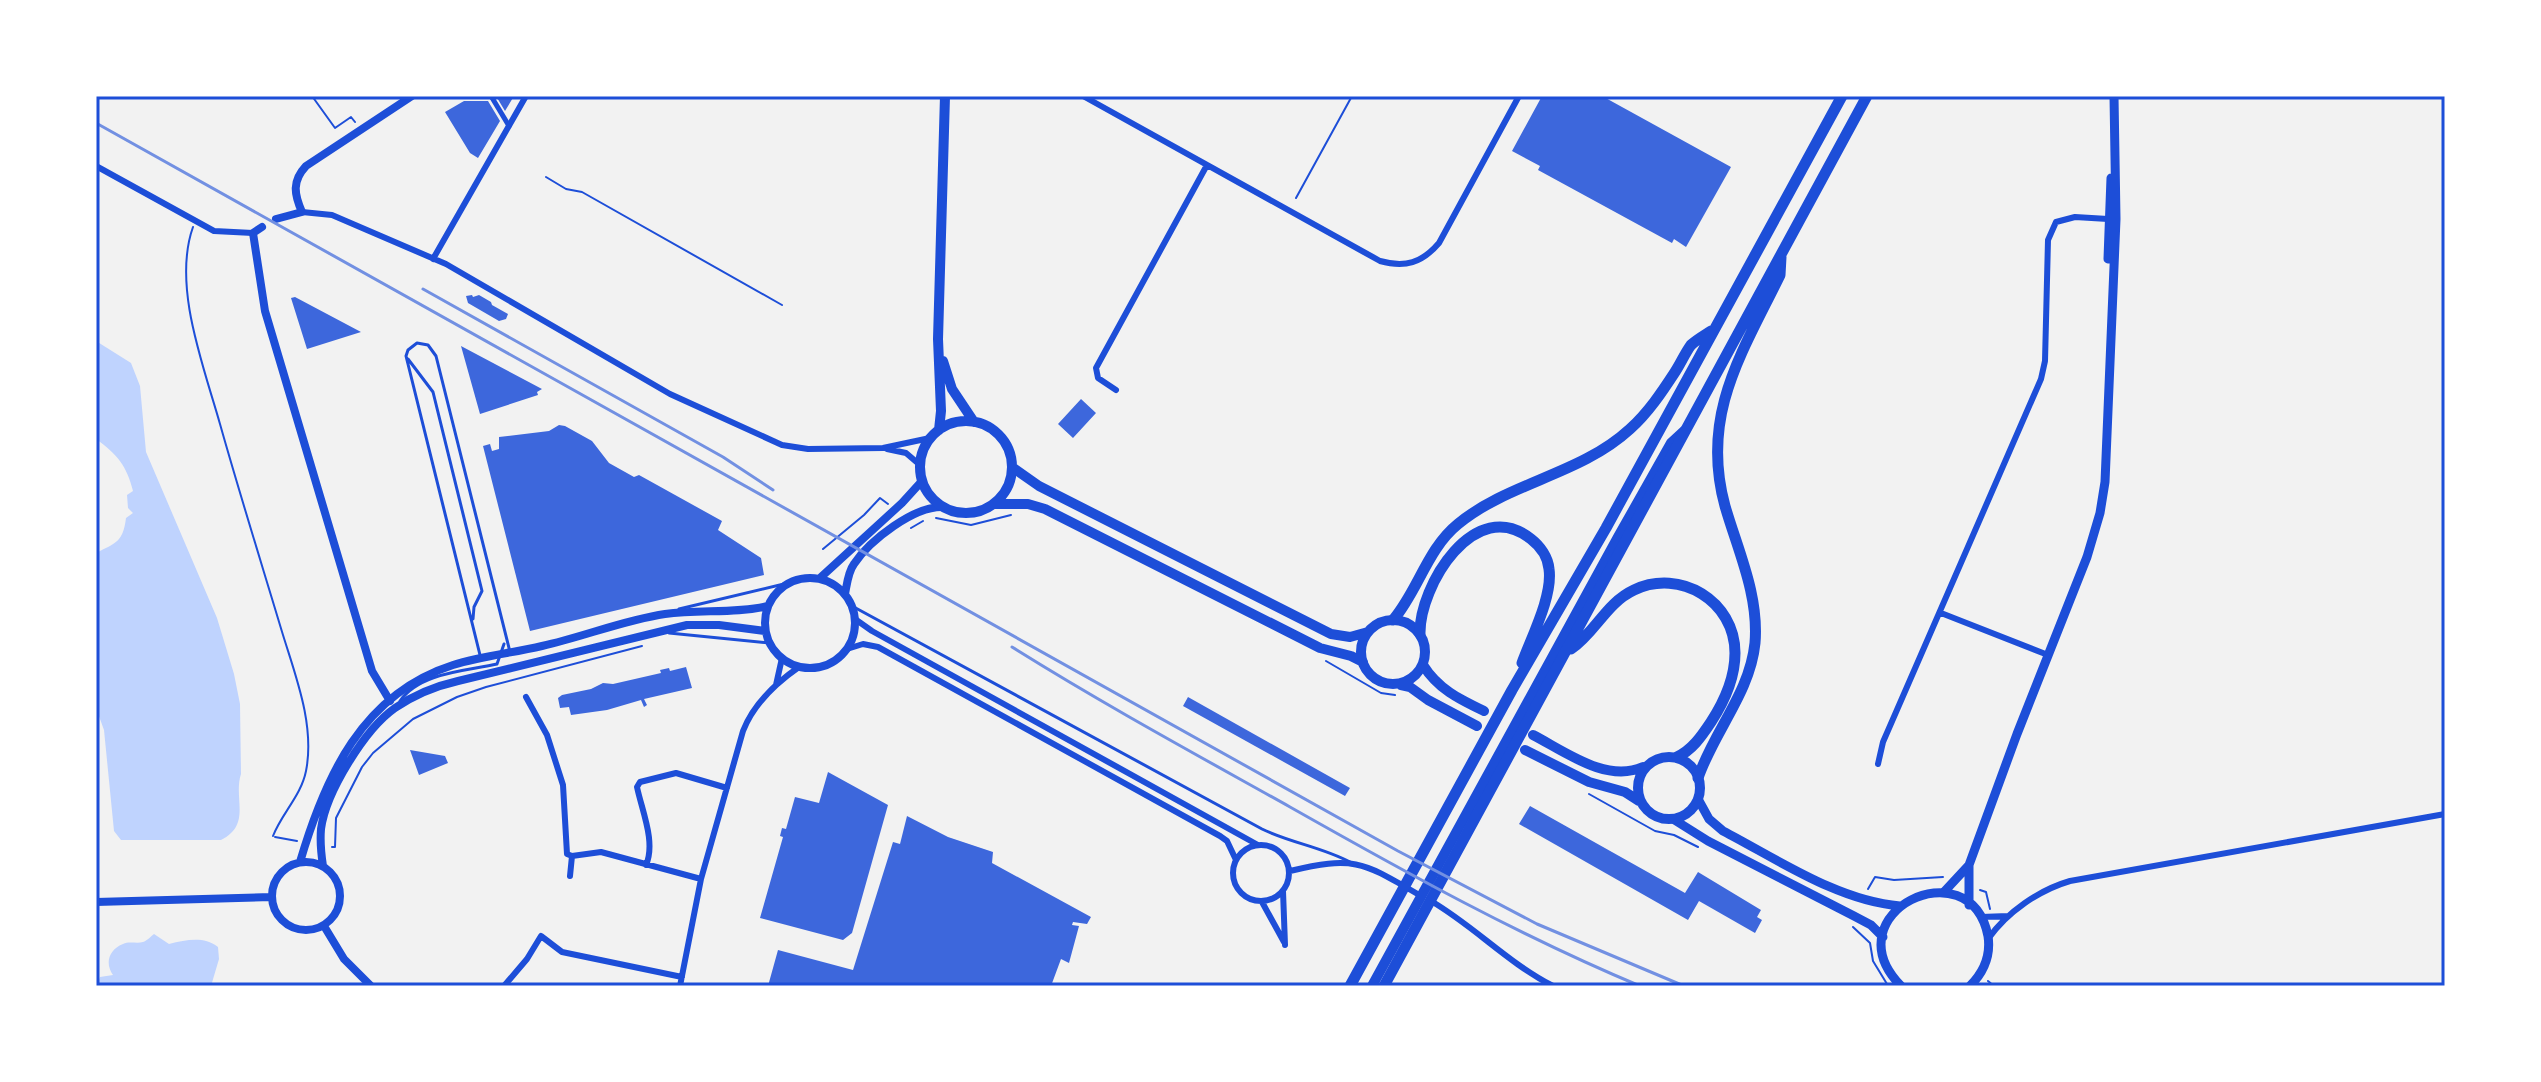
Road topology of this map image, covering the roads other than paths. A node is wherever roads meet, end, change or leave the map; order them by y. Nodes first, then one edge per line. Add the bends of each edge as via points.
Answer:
1 (412, 96) edge
2 (491, 96) edge
3 (526, 96) edge
4 (945, 96) edge
5 (1083, 96) edge
6 (1519, 96) edge
7 (1842, 96) edge
8 (1867, 96) edge
9 (2114, 96) edge
10 (509, 126) junction
11 (2114, 155) junction
12 (1207, 165) junction
13 (96, 166) edge
14 (302, 212) junction
15 (276, 219) dead end
16 (2108, 219) junction
17 (262, 227) dead end
18 (253, 233) junction
19 (1781, 253) junction
20 (433, 259) junction
21 (2110, 305) junction
22 (1715, 328) junction
23 (938, 339) junction
24 (406, 356) junction
25 (1116, 390) dead end
26 (974, 422) junction
27 (939, 430) junction
28 (1686, 430) junction
29 (930, 438) junction
30 (883, 448) junction
31 (920, 465) junction
32 (1012, 467) junction
33 (922, 481) junction
34 (994, 504) junction
35 (943, 507) junction
36 (820, 578) junction
37 (788, 583) junction
38 (845, 594) junction
39 (768, 606) junction
40 (852, 606) junction
41 (1941, 613) junction
42 (662, 615) junction
43 (855, 619) junction
44 (1393, 620) junction
45 (472, 624) junction
46 (657, 631) junction
47 (765, 631) junction
48 (1368, 632) junction
49 (1420, 634) junction
50 (769, 643) junction
51 (847, 649) junction
52 (1567, 651) junction
53 (506, 653) junction
54 (2048, 655) junction
55 (782, 658) junction
56 (1363, 662) junction
57 (1423, 665) junction
58 (486, 666) junction
59 (799, 667) junction
60 (776, 685) junction
61 (1398, 689) junction
62 (1512, 690) junction
63 (526, 697) dead end
64 (388, 698) junction
65 (1533, 702) junction
66 (396, 708) junction
67 (1484, 711) dead end
68 (1477, 726) dead end
69 (1533, 735) dead end
70 (1525, 750) dead end
71 (1677, 757) junction
72 (1878, 764) dead end
73 (1645, 766) junction
74 (1698, 778) junction
75 (727, 788) junction
76 (1698, 799) junction
77 (1640, 801) junction
78 (2445, 814) edge
79 (1673, 819) junction
80 (1258, 845) junction
81 (572, 856) junction
82 (1236, 860) junction
83 (300, 862) junction
84 (1350, 862) junction
85 (646, 865) junction
86 (1969, 865) junction
87 (323, 866) junction
88 (1290, 871) junction
89 (570, 876) dead end
90 (701, 879) junction
91 (1283, 891) junction
92 (1943, 893) junction
93 (271, 897) junction
94 (96, 902) edge
95 (1262, 902) junction
96 (1969, 905) junction
97 (1900, 906) junction
98 (1418, 911) junction
99 (2008, 916) junction
100 (1981, 917) junction
101 (324, 926) junction
102 (1883, 937) junction
103 (1988, 939) junction
104 (682, 977) junction
105 (371, 986) edge
106 (504, 986) edge
107 (680, 986) edge
108 (1350, 986) edge
109 (1372, 986) edge
110 (1384, 986) edge
111 (1553, 986) edge
112 (1901, 986) edge
113 (1970, 986) edge

1 - 14 street via 302,170 295,187
2 - 10 street
3 - 10 street
4 - 23 main road
5 - 12 street
6 - 12 street via 1442,239 1424,258 1407,264 1380,261
7 - 22 highway
8 - 19 highway
9 - 11 main road
10 - 20 street
11 - 16 main road
11 - 21 main road
12 - 25 street via 1096,368 1098,378
13 - 18 street via 207,228
14 - 15 street
14 - 20 street via 332,215
16 - 21 main road
16 - 41 street via 2075,217 2056,222 2051,230 2041,379
17 - 18 street
18 - 64 street via 265,311 295,415 372,671
19 - 28 highway
19 - 74 highway via 1780,275 1734,372 1718,427 1720,483 1751,590 1755,641 1745,683
20 - 30 street via 635,375 749,432 794,448
21 - 54 main road via 2100,513
22 - 44 highway via 1692,344 1643,416 1610,446 1481,507 1455,526
22 - 62 highway
23 - 26 main road via 952,389
23 - 27 main road
24 - 45 lane
24 - 45 lane via 433,392 453,471 482,591
24 - 53 lane via 411,346 422,343 436,356
26 - 27 main road via 956,422
26 - 32 main road via 1004,440
27 - 29 main road
28 - 52 highway
28 - 65 main road via 1671,443
29 - 30 street
29 - 31 main road
30 - 31 street via 906,453
31 - 33 main road
32 - 34 main road via 1008,488
32 - 48 main road via 1039,486 1305,622 1340,637
33 - 35 main road
33 - 36 street
34 - 35 main road via 969,514
34 - 56 main road via 1045,509 1320,648
35 - 38 street via 922,509 884,535 852,567
36 - 37 street
36 - 38 street
37 - 39 street
37 - 42 lane
38 - 40 street
39 - 42 street
39 - 47 street
40 - 43 street
40 - 84 lane via 1262,829
41 - 54 street
41 - 72 street
42 - 53 street
43 - 51 street
43 - 80 street
44 - 48 main road
44 - 49 main road
45 - 58 lane
46 - 47 street via 705,624
46 - 50 lane
46 - 58 street
47 - 50 street
48 - 56 main road
49 - 57 main road
49 - 62 highway via 1426,596 1462,543 1494,528 1528,536 1546,557 1549,586
50 - 55 street
51 - 59 street via 825,666
51 - 82 street via 878,647 1220,836
52 - 65 highway
52 - 71 highway via 1611,606 1641,588 1676,584 1709,598 1732,631 1733,669 1708,726
53 - 58 street
54 - 86 main road
55 - 59 street
55 - 60 street
56 - 61 main road via 1373,677
57 - 61 main road
57 - 67 main road via 1444,690
58 - 64 street via 426,676
58 - 66 street
59 - 60 street
60 - 75 street via 746,724
61 - 68 main road via 1410,687
62 - 108 highway
63 - 81 street via 556,760 563,785 565,845
64 - 66 street
64 - 83 street via 363,725 328,783
65 - 98 highway
66 - 87 street via 367,735 329,804 321,831
69 - 73 main road via 1611,772
70 - 77 main road
71 - 73 main road via 1660,757
71 - 74 main road
73 - 77 main road via 1637,783
74 - 76 main road
75 - 85 street via 676,773 640,782 650,844
75 - 90 street
76 - 79 main road
76 - 97 main road via 1723,831 1862,900
77 - 79 main road via 1650,813
78 - 99 street via 2070,881 2052,886
79 - 102 main road via 1871,925
80 - 82 street
80 - 88 street via 1283,854
81 - 85 street via 601,852
81 - 89 street
82 - 95 street via 1233,876 1239,891
83 - 87 street
83 - 93 street via 279,874
84 - 88 street
84 - 111 street via 1369,867 1452,913 1506,958
85 - 90 street
86 - 92 main road
86 - 96 main road
87 - 101 street via 340,889 340,903
88 - 91 street
90 - 104 street
91 - 95 street
91 - 95 street via 1285,945
92 - 96 main road
92 - 97 main road via 1920,895
93 - 94 street
93 - 101 street via 273,908 289,926
96 - 100 main road
97 - 102 main road
98 - 109 main road
98 - 110 highway
99 - 100 street
99 - 103 street
100 - 103 main road
101 - 105 street via 344,959
102 - 112 main road via 1887,969
103 - 113 main road via 1985,966
104 - 106 street via 562,952 541,936
104 - 107 street

